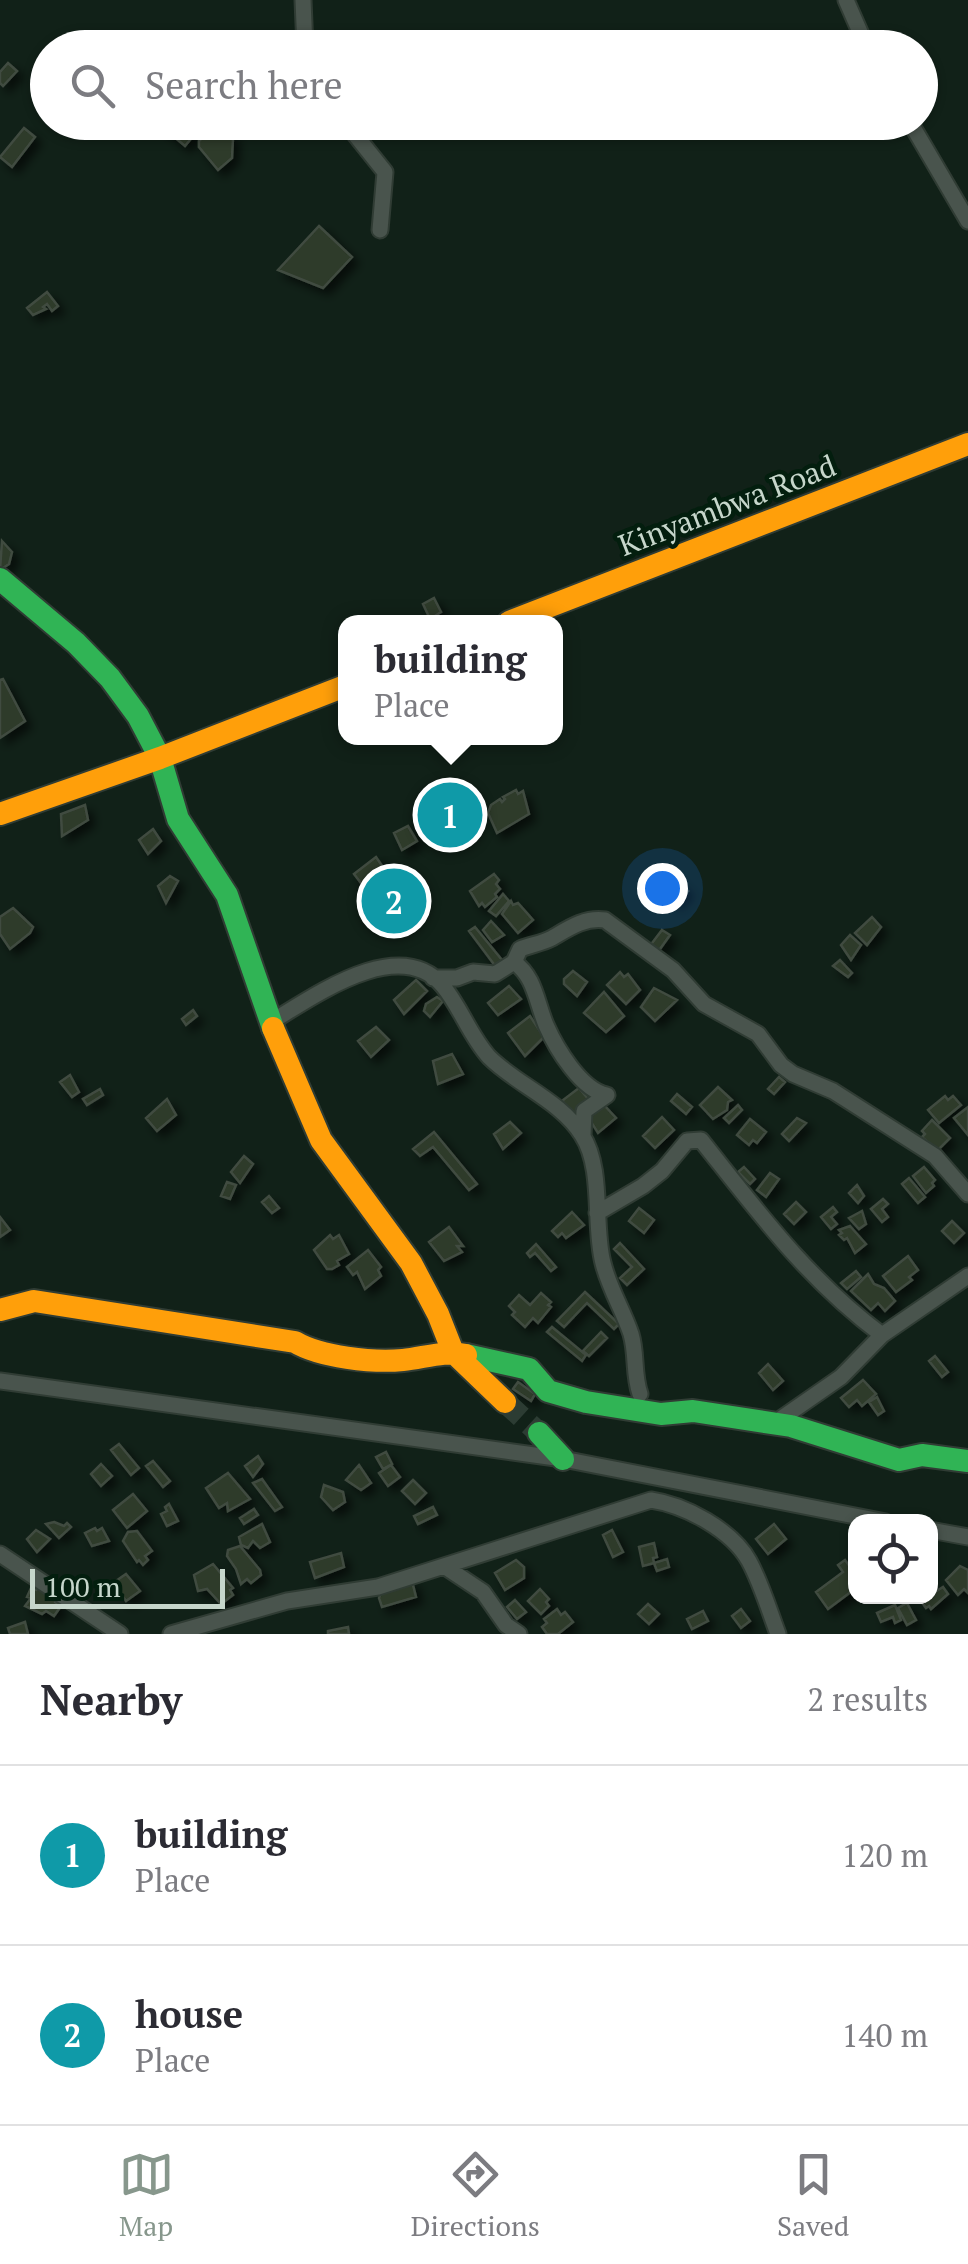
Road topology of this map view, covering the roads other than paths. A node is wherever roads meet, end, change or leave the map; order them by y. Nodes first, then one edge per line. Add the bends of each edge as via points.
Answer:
1 (303, 0) edge
2 (846, 0) edge
3 (304, 30) edge
4 (859, 30) edge
5 (359, 140) edge
6 (921, 140) edge
7 (968, 220) edge
8 (380, 230) dead end
9 (968, 444) edge
10 (0, 579) edge
11 (526, 615) edge
12 (338, 689) edge
13 (160, 758) junction
14 (0, 814) edge
15 (514, 962) junction
16 (433, 978) junction
17 (271, 1022) junction
18 (583, 1136) junction
19 (968, 1194) edge
20 (597, 1213) junction
21 (968, 1276) edge
22 (0, 1310) edge
23 (882, 1335) junction
24 (453, 1352) junction
25 (0, 1381) edge
26 (640, 1394) dead end
27 (505, 1402) tunnel mouth
28 (782, 1418) dead end
29 (539, 1433) tunnel mouth
30 (562, 1459) junction
31 (968, 1462) edge
32 (848, 1515) edge
33 (938, 1531) edge
34 (968, 1537) edge
35 (0, 1554) edge
36 (444, 1566) junction
37 (120, 1634) edge
38 (171, 1634) edge
39 (519, 1634) edge
40 (778, 1634) edge

1 - 3 street
2 - 4 street
5 - 8 street via 385,172
6 - 7 street
9 - 11 street, Kinyambwa Road
10 - 13 street via 110,678
12 - 13 street
13 - 14 street
13 - 17 street via 178,818 227,895
15 - 16 street via 495,974
15 - 18 street via 530,976 559,1049 594,1092 607,1095 584,1111
15 - 19 street via 520,948 571,925 605,920 673,970 704,1004 758,1034 793,1074 833,1091 935,1156
16 - 17 street via 420,969 356,973
16 - 18 street via 490,1057
17 - 24 street via 321,1140 411,1263
18 - 20 street
20 - 23 street via 662,1171 687,1140 701,1140 806,1270
20 - 26 street via 602,1264 632,1338
21 - 23 street
22 - 24 street via 34,1302 399,1361
23 - 28 street via 841,1376
24 - 27 street
24 - 31 street via 529,1369 548,1391 586,1402 791,1426 899,1460 922,1454
25 - 30 street
29 - 30 street
30 - 32 street
33 - 34 street
35 - 37 street
36 - 38 street
36 - 39 street via 482,1592
36 - 40 street via 651,1500 664,1502 724,1533 742,1550

